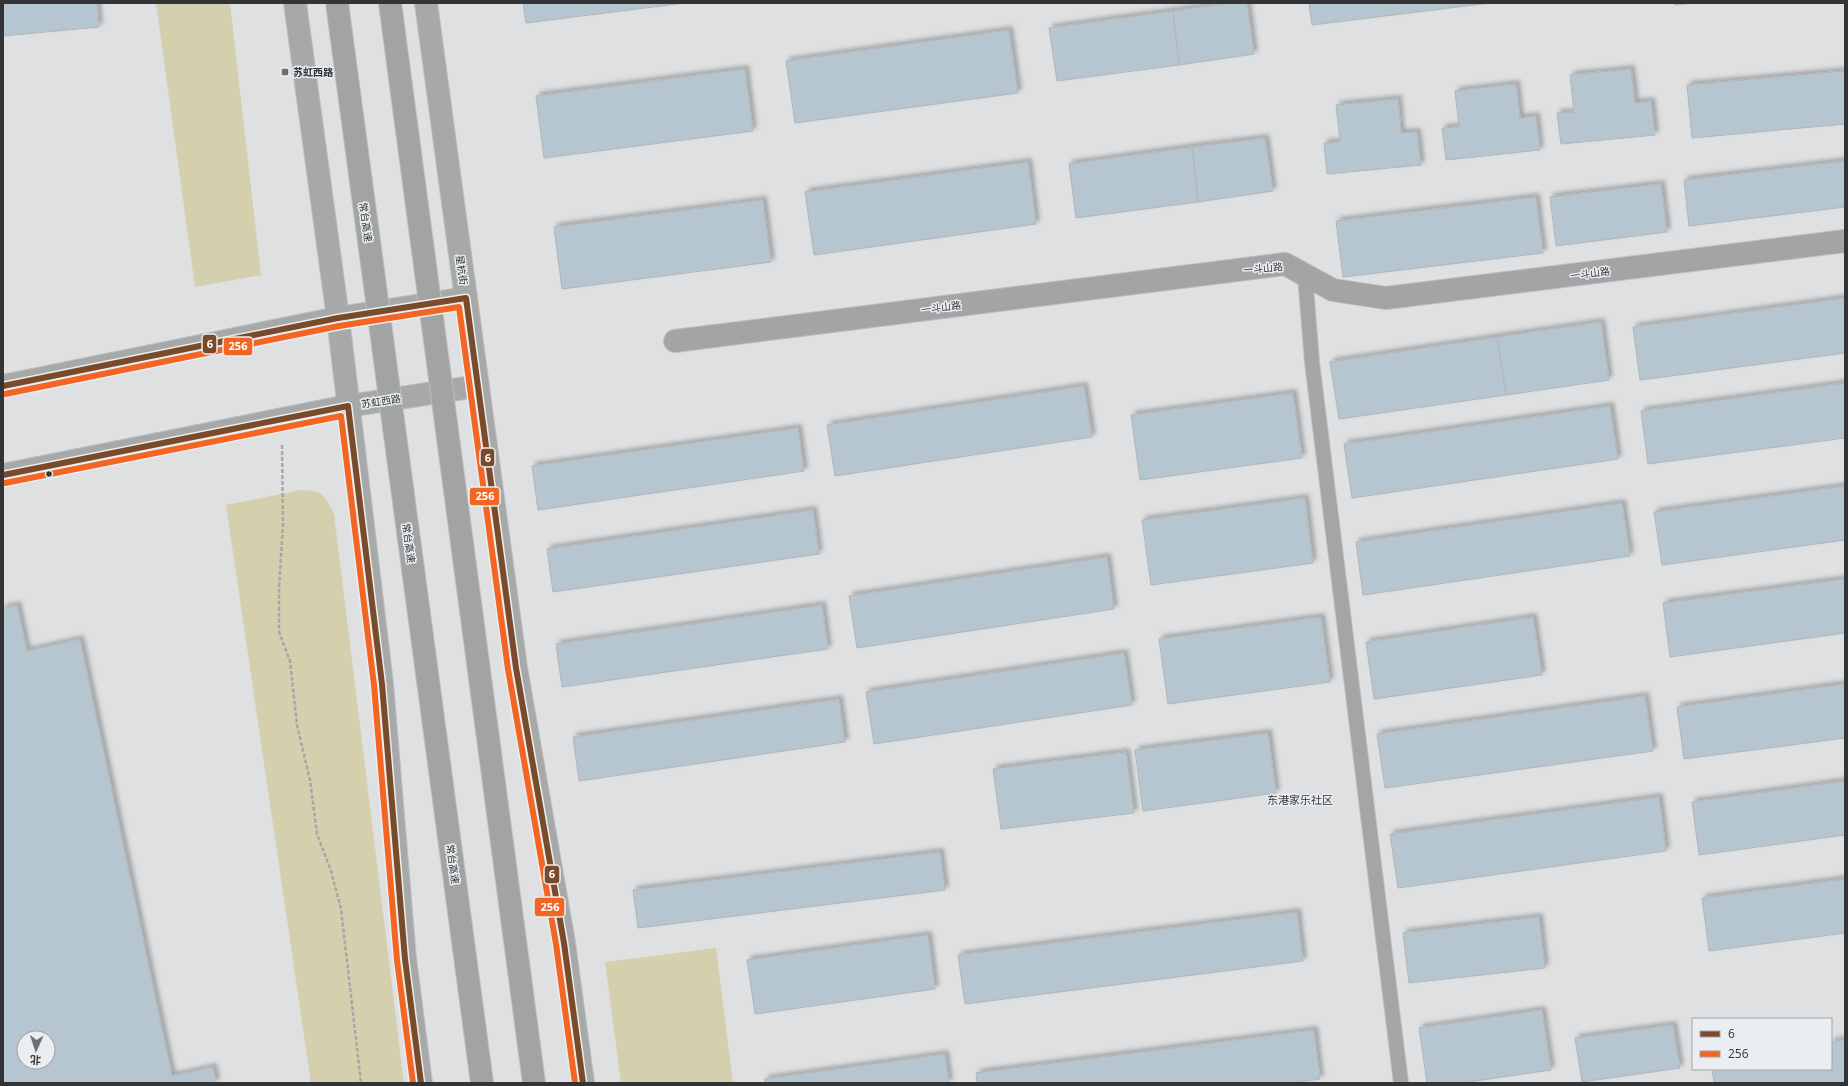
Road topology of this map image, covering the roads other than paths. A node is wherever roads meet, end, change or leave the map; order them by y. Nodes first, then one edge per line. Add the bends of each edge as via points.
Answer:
1 (296, 3) edge
2 (337, 3) edge
3 (390, 3) edge
4 (426, 3) edge
5 (1845, 241) edge
6 (1305, 275) junction
7 (466, 298) junction
8 (338, 318) junction
9 (674, 341) dead end
10 (3, 386) edge
11 (478, 386) junction
12 (348, 406) junction
13 (3, 475) edge
14 (422, 1083) edge
15 (482, 1083) edge
16 (534, 1083) edge
17 (582, 1083) edge
18 (1401, 1083) edge

1 - 8 main road
2 - 15 highway, 常台高速, bridge
3 - 16 highway, bridge
4 - 7 main road, 星杭街
5 - 6 street, 一斗山路 via 1386,298 1333,290
6 - 9 street, 一斗山路 via 1285,264
6 - 18 lane via 1312,362
7 - 8 main road
7 - 11 main road, 星杭街
8 - 10 main road
8 - 12 main road
11 - 12 main road, 苏虹西路
11 - 17 main road, 星杭街 via 516,668 566,964
12 - 13 main road, 苏虹西路
12 - 14 main road via 382,684 407,978

